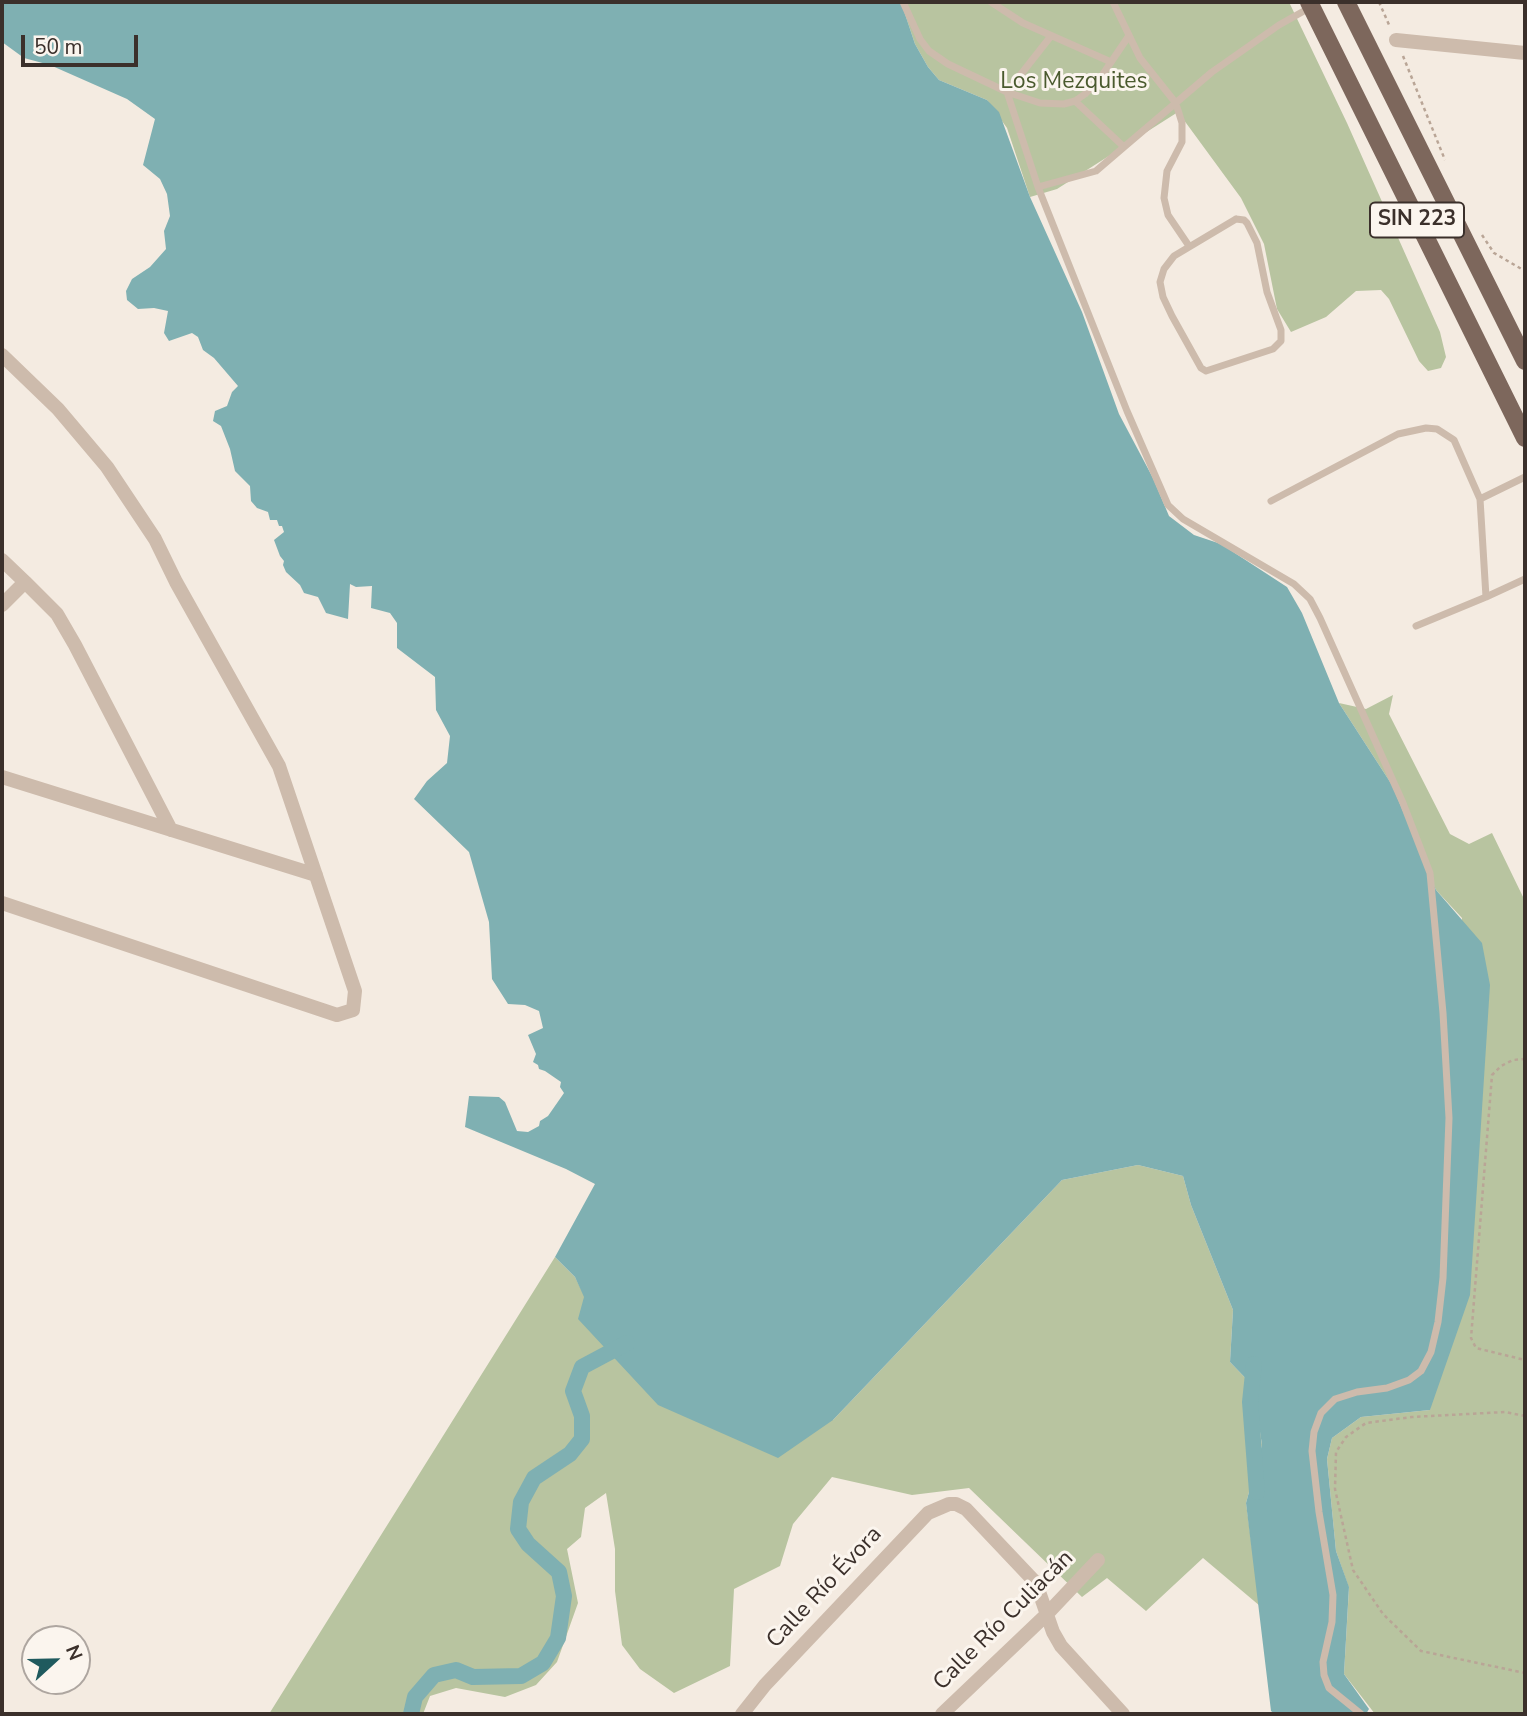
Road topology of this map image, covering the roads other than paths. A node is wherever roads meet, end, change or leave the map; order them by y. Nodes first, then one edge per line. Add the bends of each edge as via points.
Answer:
1 (903, 2) edge
2 (991, 2) edge
3 (1113, 2) edge
4 (1346, 2) edge
5 (1314, 3) edge
6 (1051, 36) junction
7 (1128, 37) junction
8 (1396, 40) road end
9 (1525, 53) edge
10 (1111, 62) junction
11 (1007, 92) junction
12 (1075, 101) junction
13 (1175, 102) junction
14 (1124, 147) junction
15 (1038, 187) junction
16 (1189, 246) junction
17 (2, 355) edge
18 (1525, 361) edge
19 (1525, 438) edge
20 (1525, 478) edge
21 (1480, 499) junction
22 (1271, 501) dead end
23 (2, 560) edge
24 (1525, 579) edge
25 (25, 582) junction
26 (1486, 597) junction
27 (2, 605) edge
28 (1416, 625) dead end
29 (2, 778) edge
30 (171, 830) junction
31 (316, 874) junction
32 (2, 903) edge
33 (1098, 1560) dead end
34 (1046, 1615) junction
35 (746, 1713) edge
36 (942, 1714) edge
37 (1123, 1714) edge
38 (1361, 1714) edge

1 - 11 lane via 929,51
2 - 6 lane
3 - 7 lane
4 - 18 main road, SIN 223
5 - 13 lane
5 - 19 main road, SIN 223
6 - 10 lane
6 - 11 lane
7 - 10 lane
7 - 13 lane
8 - 9 street
10 - 12 lane
11 - 12 lane via 1040,103
11 - 15 lane
12 - 14 lane
13 - 14 lane
13 - 16 lane via 1183,134 1167,171 1164,198 1168,215
14 - 15 lane via 1096,171
15 - 38 lane via 1168,505 1183,519 1294,584 1310,599 1430,873 1449,1118 1443,1278 1432,1352 1409,1380 1335,1399 1321,1413 1312,1451 1333,1595 1324,1675 1329,1688
16 - 16 lane via 1174,256 1160,282 1172,316 1201,368 1209,371 1276,347 1281,330 1248,223 1232,220
17 - 31 street via 58,409 107,467 155,539 279,766
20 - 21 lane
21 - 22 lane via 1454,440 1426,428 1398,434
21 - 26 lane
23 - 25 street
24 - 26 lane
25 - 27 street
25 - 30 street via 57,614
26 - 28 lane
29 - 30 street
30 - 31 street
31 - 32 street via 355,991 353,1010 337,1015
33 - 34 street, Calle Río Culiacán
34 - 35 street, Calle Río Évora via 1036,1583 966,1509 949,1504 928,1513 765,1685
34 - 36 street, Calle Río Culiacán
34 - 37 street via 1061,1646

